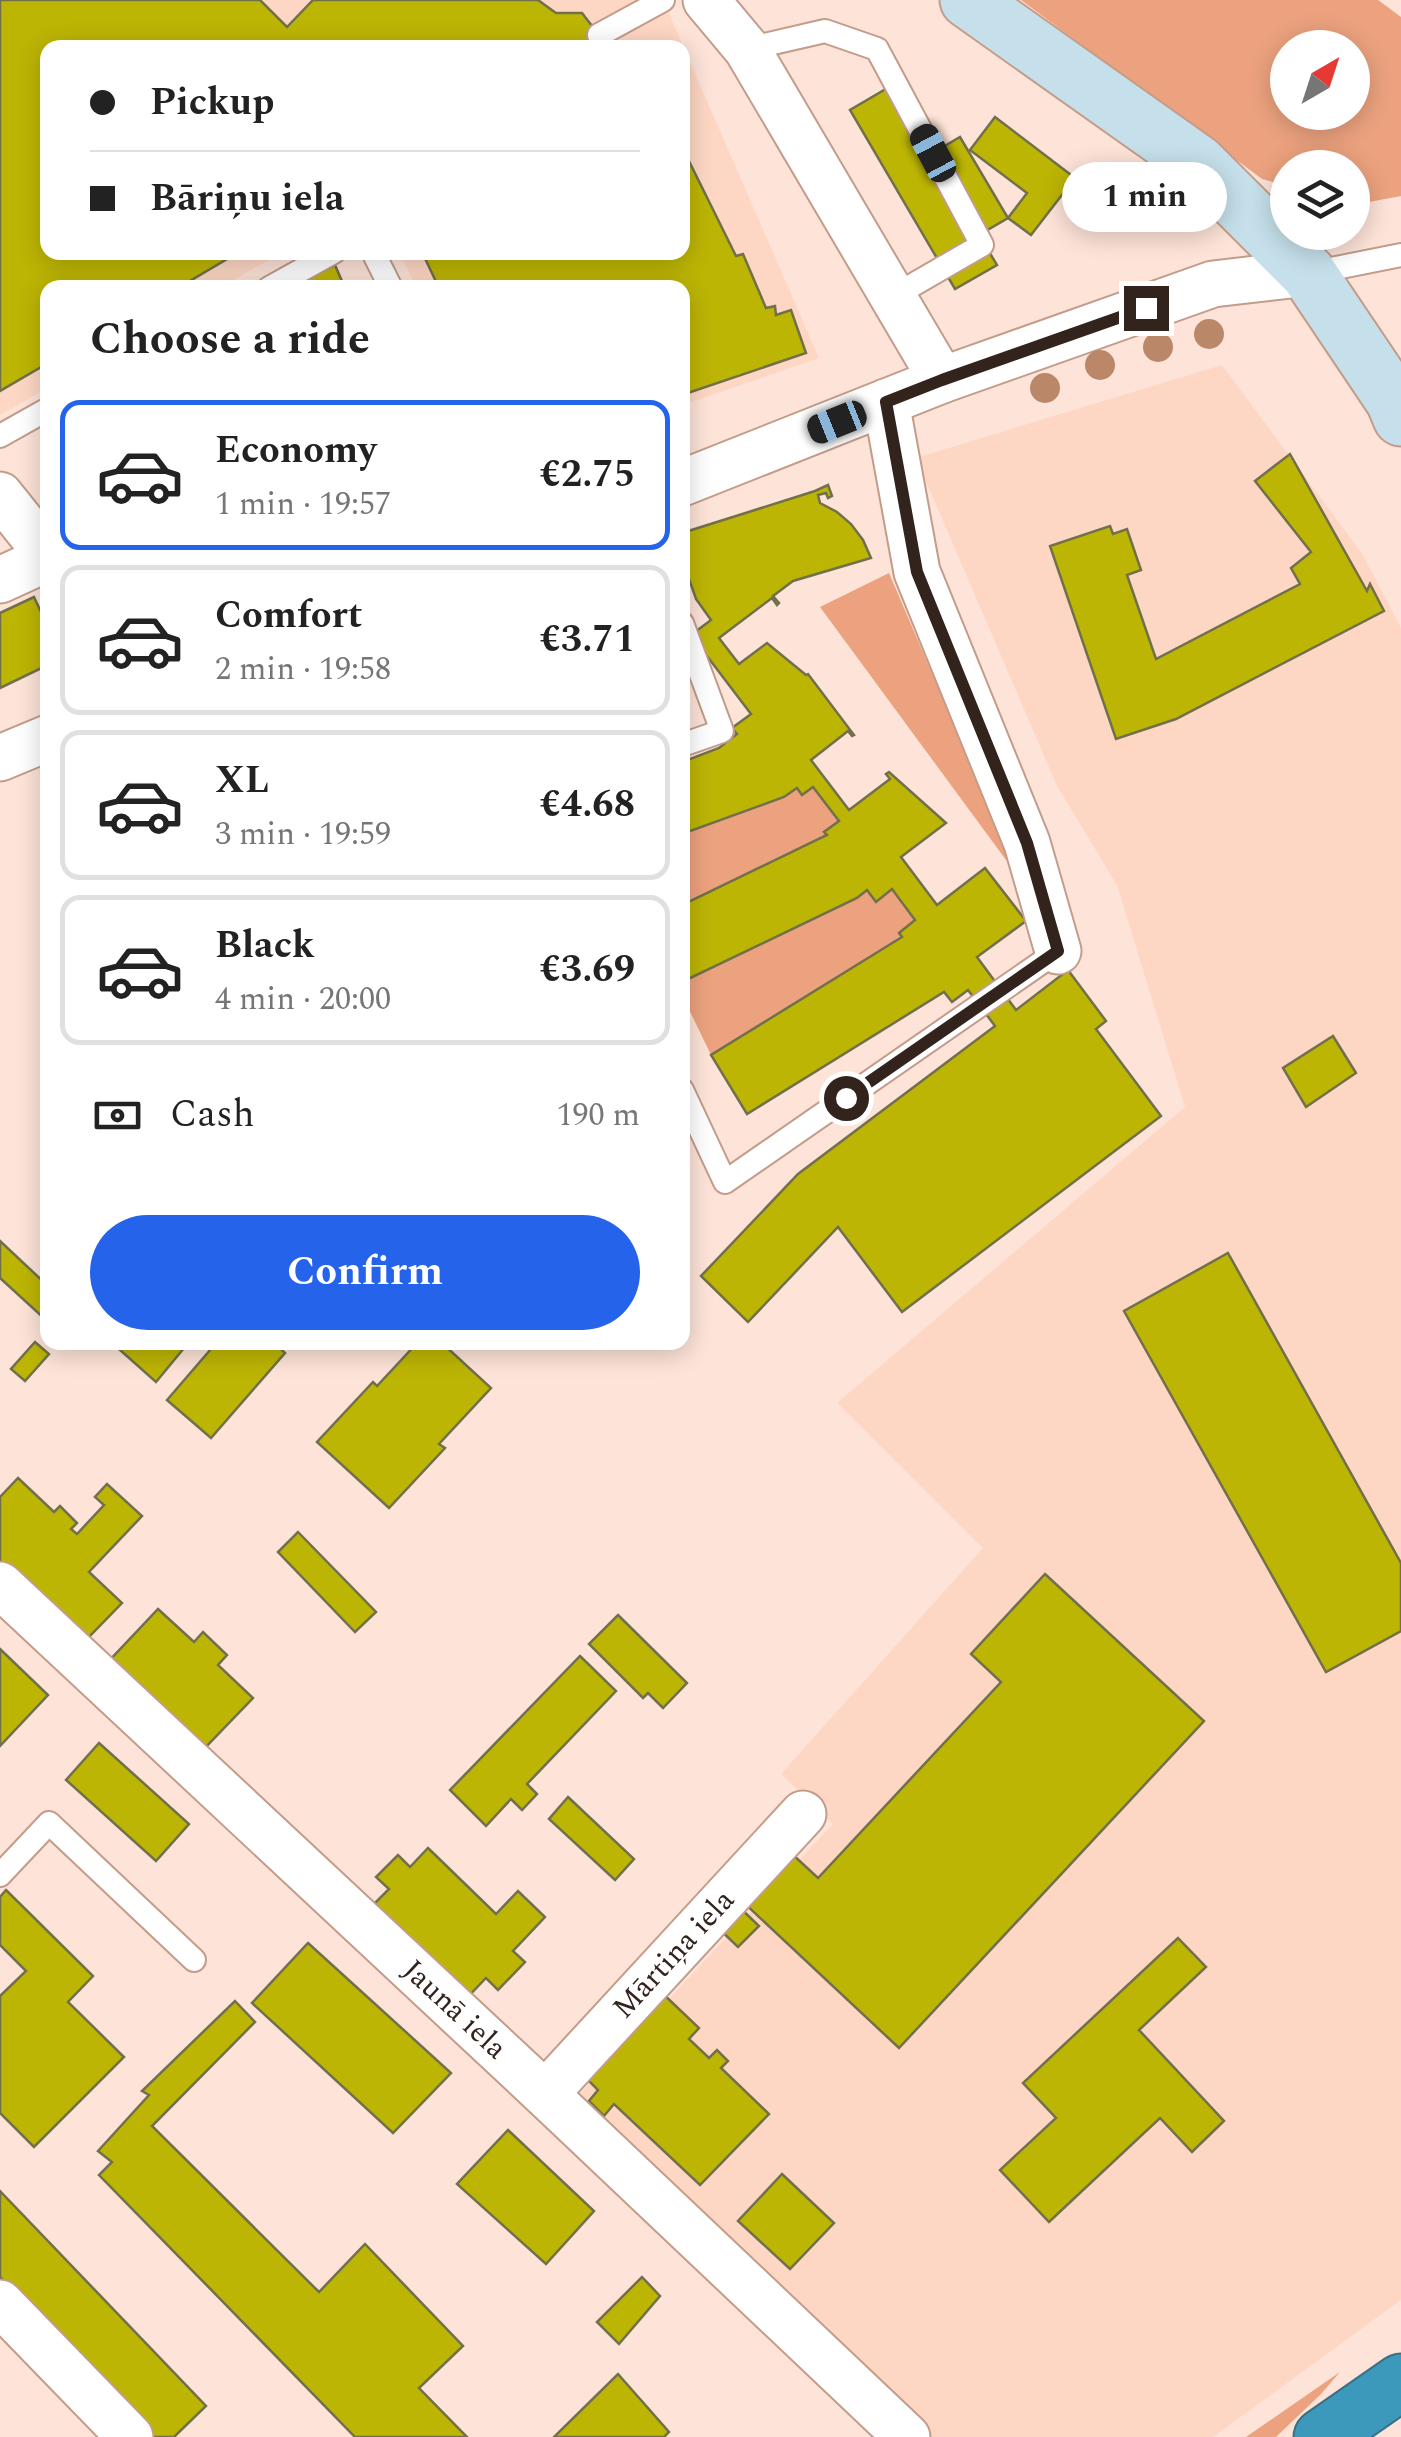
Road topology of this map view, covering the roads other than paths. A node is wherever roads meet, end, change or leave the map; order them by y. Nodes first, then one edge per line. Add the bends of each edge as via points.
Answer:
1 (664, 0) edge
2 (706, 0) edge
3 (968, 0) edge
4 (599, 35) dead end
5 (747, 48) junction
6 (1401, 254) edge
7 (320, 260) edge
8 (1308, 274) junction
9 (283, 280) edge
10 (892, 298) junction
11 (942, 380) junction
12 (886, 402) junction
13 (40, 414) edge
14 (1401, 418) edge
15 (0, 436) edge
16 (690, 481) edge
17 (0, 495) edge
18 (40, 542) edge
19 (40, 550) edge
20 (0, 580) edge
21 (690, 645) edge
22 (40, 741) edge
23 (690, 742) edge
24 (0, 758) edge
25 (1058, 951) joint
26 (690, 1107) edge
27 (0, 1585) edge
28 (803, 1814) dead end
29 (0, 1875) edge
30 (194, 1960) dead end
31 (545, 2094) junction
32 (0, 2302) edge
33 (1401, 2382) edge
34 (894, 2433) edge
35 (130, 2437) edge
36 (1322, 2437) edge

1 - 4 lane
2 - 5 street
3 - 8 main road via 1198,163
5 - 10 street
5 - 10 lane via 825,30 877,50 982,245
6 - 8 lane
7 - 9 lane
8 - 11 street via 1214,284
8 - 14 main road
10 - 11 street
11 - 12 street
12 - 16 street
12 - 25 street via 917,572 1027,843
13 - 15 lane
17 - 18 street
19 - 20 street
21 - 23 lane via 722,731
22 - 24 street
25 - 26 lane via 725,1182
27 - 31 street, Jaunā iela
28 - 31 street, Mārtiņa iela
29 - 30 lane via 49,1823
31 - 34 street, Jaunā iela
32 - 35 street
33 - 36 highway

